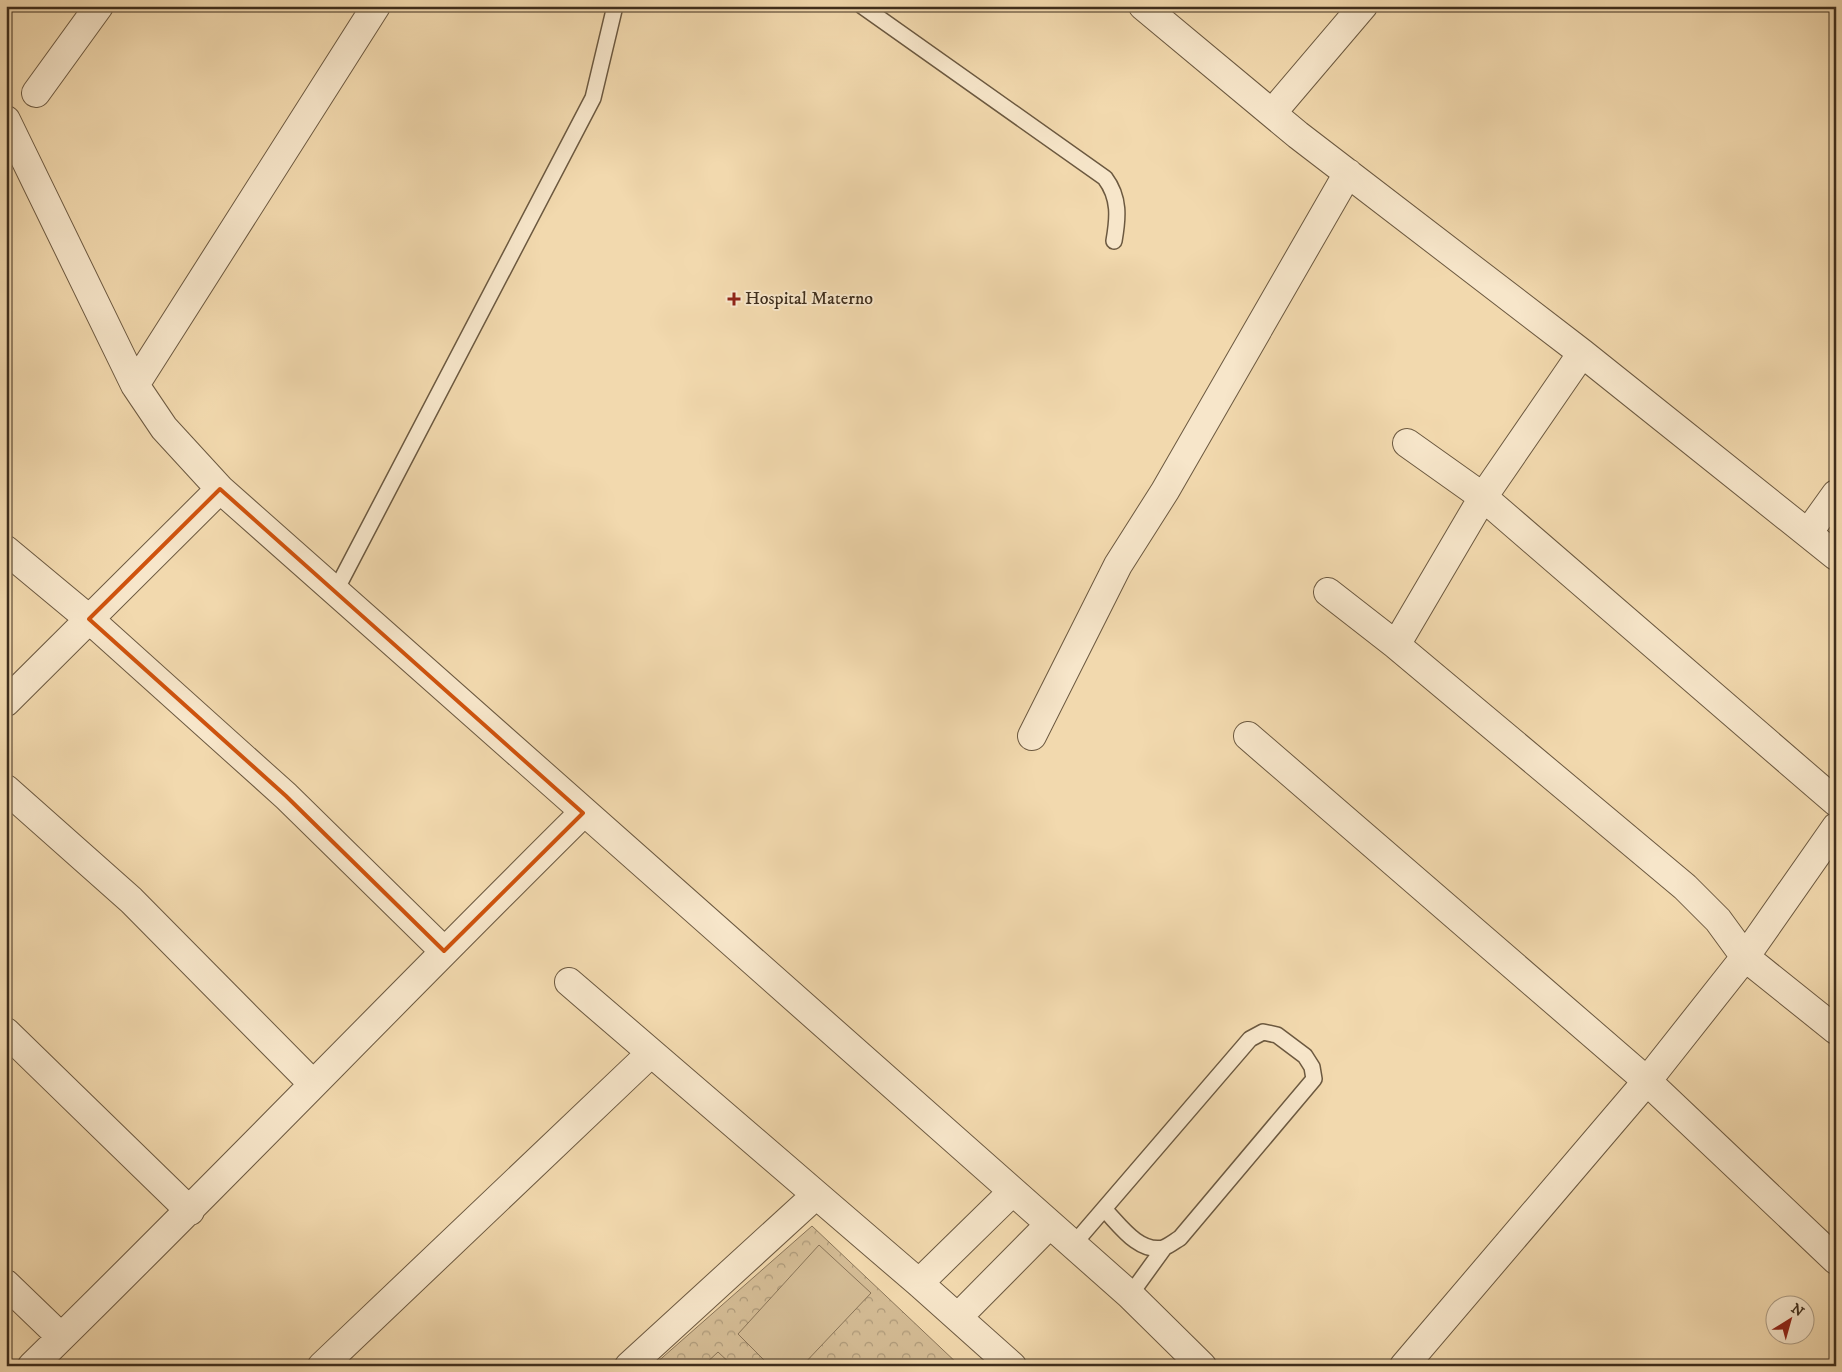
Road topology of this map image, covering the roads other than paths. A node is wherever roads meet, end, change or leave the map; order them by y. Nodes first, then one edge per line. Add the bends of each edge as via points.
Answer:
1 (99, 6) edge
2 (376, 6) edge
3 (615, 6) edge
4 (862, 6) edge
5 (1143, 6) edge
6 (1362, 6) edge
7 (36, 93) dead end
8 (1272, 113) junction
9 (6, 120) edge
10 (1348, 173) junction
11 (1114, 241) dead end
12 (1582, 353) junction
13 (135, 385) junction
14 (1407, 443) dead end
15 (220, 489) junction
16 (1836, 494) edge
17 (1483, 497) junction
18 (1808, 533) junction
19 (6, 550) edge
20 (1836, 556) edge
21 (335, 592) junction
22 (1328, 592) dead end
23 (89, 619) junction
24 (1396, 645) junction
25 (6, 702) edge
26 (1032, 736) dead end
27 (1248, 736) dead end
28 (6, 789) edge
29 (1836, 802) edge
30 (583, 813) junction
31 (1836, 827) edge
32 (444, 951) junction
33 (1745, 957) junction
34 (569, 982) dead end
35 (1836, 1030) edge
36 (6, 1032) edge
37 (651, 1053) junction
38 (1647, 1081) junction
39 (312, 1084) junction
40 (1012, 1192) junction
41 (816, 1195) junction
42 (1104, 1209) junction
43 (190, 1211) junction
44 (1049, 1225) junction
45 (1072, 1246) junction
46 (1164, 1248) junction
47 (1836, 1260) edge
48 (919, 1283) junction
49 (6, 1284) edge
50 (1130, 1295) junction
51 (958, 1317) junction
52 (61, 1337) junction
53 (630, 1365) edge
54 (32, 1366) edge
55 (322, 1366) edge
56 (1012, 1366) edge
57 (1202, 1366) edge
58 (1404, 1366) edge

1 - 7 street
2 - 13 street
3 - 21 lane via 593,98
4 - 11 lane via 1105,178 1114,190 1118,216
5 - 8 street
6 - 8 street
8 - 10 street
9 - 13 street
10 - 12 street
10 - 26 street via 1165,491 1118,565
12 - 17 street
12 - 18 street
13 - 15 street via 164,428
14 - 17 street
15 - 21 street
15 - 23 street
16 - 18 street
17 - 24 street
17 - 29 street
18 - 20 street
19 - 23 street
21 - 30 street
22 - 24 street
23 - 25 street
23 - 32 street via 286,796
24 - 33 street via 1686,887 1718,920
27 - 38 street
28 - 39 street via 131,900
30 - 32 street
30 - 40 street
31 - 33 street
32 - 39 street
33 - 35 street
33 - 38 street
34 - 37 street
36 - 43 street
37 - 41 street
37 - 55 street
38 - 47 street
38 - 58 street
39 - 43 street
40 - 44 street
40 - 48 street
41 - 48 street
41 - 53 street
42 - 45 lane
42 - 46 lane via 1132,1238 1149,1248
42 - 46 lane via 1250,1038 1263,1032 1277,1035 1305,1056 1314,1078 1180,1238
43 - 52 street
44 - 45 street
44 - 51 street
45 - 50 street
46 - 50 lane
48 - 51 street
49 - 52 street
50 - 57 street
51 - 56 street
52 - 54 street

